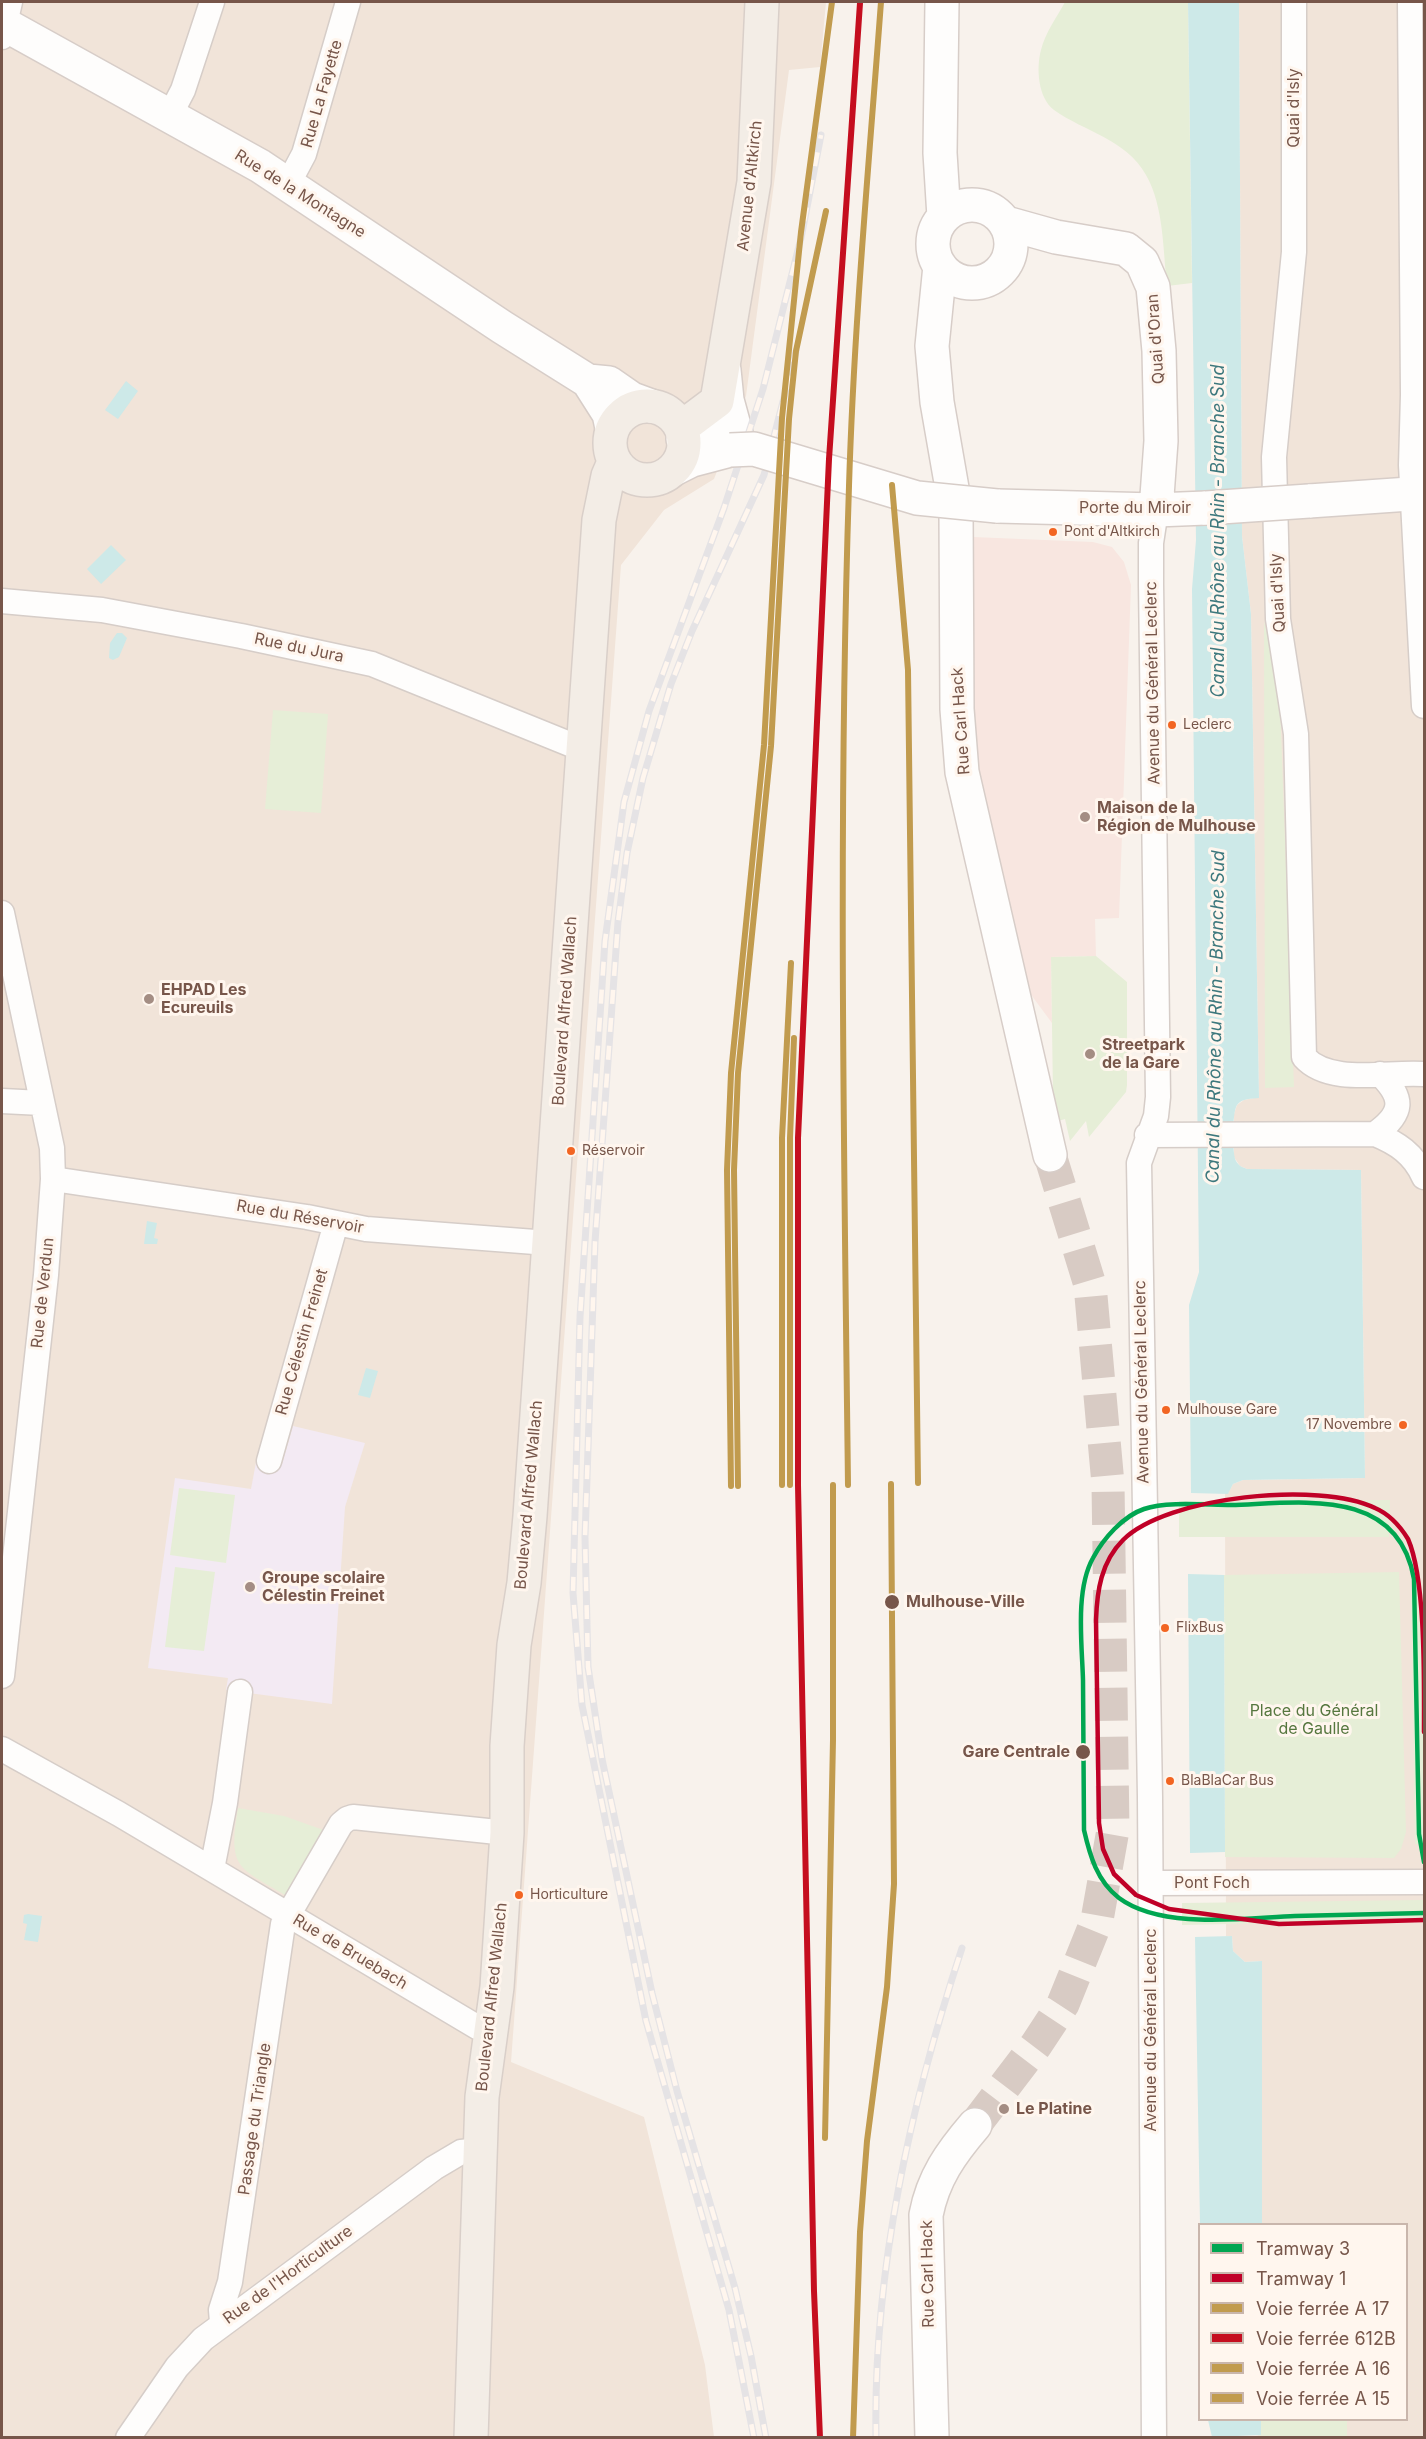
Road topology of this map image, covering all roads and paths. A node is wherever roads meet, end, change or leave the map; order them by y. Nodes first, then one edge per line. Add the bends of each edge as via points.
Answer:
1 (212, 2) edge
2 (348, 2) edge
3 (762, 2) edge
4 (942, 2) edge
5 (1294, 2) edge
6 (1410, 2) edge
7 (4, 22) edge
8 (169, 117) junction
9 (288, 184) junction
10 (957, 211) junction
11 (1006, 223) junction
12 (1056, 237) junction
13 (1009, 258) junction
14 (953, 274) junction
15 (724, 370) junction
16 (588, 381) junction
17 (669, 420) junction
18 (612, 428) junction
19 (740, 444) junction
20 (614, 462) junction
21 (674, 469) junction
22 (642, 481) junction
23 (1418, 494) edge
24 (1165, 510) junction
25 (597, 553) junction
26 (2, 601) edge
27 (1425, 706) edge
28 (583, 747) junction
29 (2, 914) edge
30 (1380, 1074) junction
31 (1425, 1074) edge
32 (2, 1101) edge
33 (42, 1103) junction
34 (1375, 1134) junction
35 (1148, 1135) junction
36 (1050, 1155) tunnel mouth
37 (1425, 1177) edge
38 (53, 1179) junction
39 (336, 1223) junction
40 (548, 1243) junction
41 (269, 1461) dead end
42 (2, 1676) edge
43 (240, 1692) dead end
44 (2, 1749) edge
45 (507, 1833) junction
46 (212, 1869) junction
47 (1425, 1882) edge
48 (1150, 1883) junction
49 (286, 1914) junction
50 (490, 2031) junction
51 (975, 2125) tunnel mouth
52 (480, 2150) junction
53 (222, 2322) junction
54 (128, 2438) edge
55 (471, 2438) edge
56 (932, 2438) edge
57 (1154, 2438) edge

1 - 8 street via 183,90
2 - 9 street, Rue La Fayette via 304,154
3 - 15 main road, Avenue d'Altkirch via 754,182
4 - 10 street via 940,153
5 - 30 street, Quai d'Isly via 1294,252 1274,457 1278,619 1296,734 1304,1057 1313,1067 1329,1074
6 - 23 street
7 - 8 street, Rue de la Montagne
8 - 9 street, Rue de la Montagne
9 - 16 street, Rue de la Montagne
10 - 11 street via 991,209
10 - 14 street via 936,228 933,241 935,254
11 - 12 street, Quai d'Oran
11 - 13 street via 1011,240
12 - 13 street
12 - 24 street, Quai d'Oran via 1126,249 1142,262 1153,287
13 - 14 street via 991,278 979,282
14 - 36 street, Rue Carl Hack via 935,315 932,346 956,511 957,709 962,772
15 - 17 main road, Avenue d'Altkirch via 717,401
15 - 19 street, Avenue d'Altkirch via 727,400
16 - 17 street, Rue de la Montagne via 609,383
16 - 18 street, Rue de la Montagne via 609,414
17 - 18 main road via 628,411
17 - 19 street
17 - 21 main road via 680,459
18 - 20 main road via 610,451
19 - 21 street
19 - 24 street, Porte du Miroir, bridge via 917,498 997,506
20 - 22 main road via 621,471
20 - 25 main road, Boulevard Alfred Wallach via 603,496
21 - 22 main road via 665,476
22 - 25 main road, Boulevard Alfred Wallach via 622,504
23 - 24 street, Porte du Miroir, bridge
23 - 27 street
24 - 35 street, Avenue du Général Leclerc via 1151,543 1158,1097
25 - 28 main road, Boulevard Alfred Wallach
26 - 28 street, Rue du Jura via 102,610 372,664
28 - 40 main road, Boulevard Alfred Wallach
29 - 33 street, Rue de Verdun
30 - 31 street, Quai d'Isly
30 - 34 street via 1399,1100 1396,1114
32 - 33 street
33 - 38 street, Rue de Verdun via 52,1148
34 - 35 street
34 - 37 street via 1399,1144 1419,1164
35 - 48 street, Avenue du Général Leclerc via 1139,1163
38 - 39 street, Rue du Réservoir
38 - 42 street, Rue de Verdun
39 - 40 street, Rue du Réservoir via 366,1229
39 - 41 street, Rue Célestin Freinet
40 - 45 main road, Boulevard Alfred Wallach via 529,1524 514,1645 507,1746
43 - 46 street
44 - 46 street, Rue de Bruebach
45 - 49 street via 347,1819
45 - 50 main road, Boulevard Alfred Wallach
46 - 49 street, Rue de Bruebach
47 - 48 street, Pont Foch
48 - 57 street, Avenue du Général Leclerc
49 - 50 street, Rue de Bruebach
49 - 53 street, Passage du Triangle
50 - 52 main road, Boulevard Alfred Wallach
51 - 56 street, Rue Carl Hack via 945,2162 926,2215
52 - 53 street, Rue de l'Horticulture via 461,2152 434,2168
52 - 55 main road, Boulevard Alfred Wallach
53 - 54 street, Rue de l'Horticulture via 177,2367

